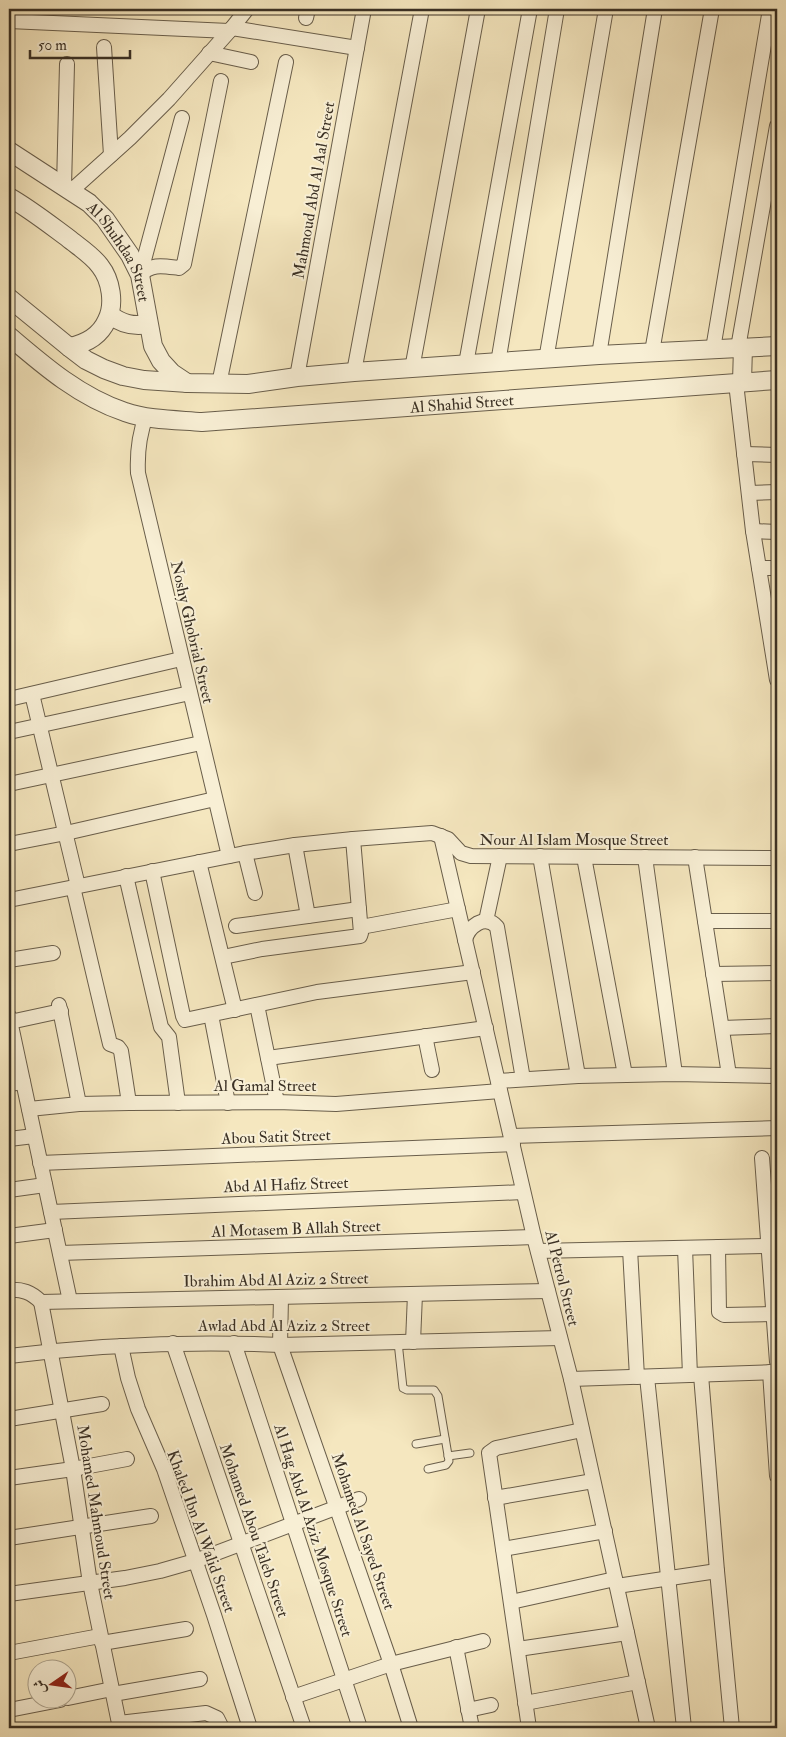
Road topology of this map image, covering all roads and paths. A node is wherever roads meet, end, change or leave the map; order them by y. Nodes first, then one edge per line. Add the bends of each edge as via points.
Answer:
1 (247, 9) edge
2 (364, 9) edge
3 (422, 9) edge
4 (478, 9) edge
5 (530, 9) edge
6 (557, 9) edge
7 (606, 9) edge
8 (655, 9) edge
9 (712, 9) edge
10 (770, 9) edge
11 (9, 21) edge
12 (230, 30) junction
13 (104, 47) dead end
14 (357, 48) junction
15 (209, 53) junction
16 (251, 62) dead end
17 (286, 62) dead end
18 (67, 64) dead end
19 (221, 81) dead end
20 (182, 118) dead end
21 (777, 126) edge
22 (9, 151) edge
23 (110, 155) junction
24 (68, 189) junction
25 (9, 197) edge
26 (140, 275) junction
27 (9, 298) edge
28 (110, 315) junction
29 (148, 324) junction
30 (9, 336) edge
31 (777, 346) edge
32 (68, 347) junction
33 (741, 347) junction
34 (713, 349) junction
35 (652, 352) junction
36 (599, 355) junction
37 (546, 360) junction
38 (498, 363) junction
39 (466, 364) junction
40 (412, 369) junction
41 (354, 372) junction
42 (296, 377) junction
43 (777, 380) edge
44 (739, 382) junction
45 (188, 383) junction
46 (219, 384) junction
47 (146, 416) junction
48 (744, 454) junction
49 (777, 455) edge
50 (777, 492) edge
51 (749, 493) junction
52 (753, 531) junction
53 (777, 532) edge
54 (759, 568) junction
55 (777, 568) edge
56 (774, 646) edge
57 (181, 659) junction
58 (777, 680) edge
59 (32, 694) junction
60 (190, 694) junction
61 (9, 699) edge
62 (40, 726) junction
63 (9, 732) edge
64 (201, 743) junction
65 (52, 775) junction
66 (9, 784) edge
67 (215, 800) junction
68 (66, 833) junction
69 (441, 836) junction
70 (353, 838) junction
71 (9, 844) edge
72 (295, 845) junction
73 (245, 853) junction
74 (229, 856) junction
75 (500, 856) junction
76 (540, 856) junction
77 (584, 856) junction
78 (645, 857) junction
79 (695, 858) junction
80 (777, 858) edge
81 (199, 862) junction
82 (152, 871) junction
83 (126, 876) junction
84 (76, 886) junction
85 (255, 893) dead end
86 (9, 900) edge
87 (458, 908) junction
88 (359, 909) junction
89 (308, 916) junction
90 (486, 921) junction
91 (705, 921) junction
92 (777, 921) edge
93 (236, 926) dead end
94 (361, 930) junction
95 (465, 940) junction
96 (53, 953) dead end
97 (223, 957) junction
98 (9, 960) edge
99 (473, 972) junction
100 (777, 973) edge
101 (713, 974) junction
102 (256, 1005) junction
103 (236, 1010) junction
104 (211, 1015) junction
105 (9, 1020) edge
106 (777, 1026) edge
107 (486, 1028) junction
108 (722, 1028) junction
109 (425, 1036) junction
110 (268, 1058) junction
111 (432, 1070) dead end
112 (675, 1074) junction
113 (625, 1075) junction
114 (729, 1075) junction
115 (578, 1076) junction
116 (777, 1076) edge
117 (523, 1080) junction
118 (16, 1083) edge
119 (499, 1086) junction
120 (278, 1102) junction
121 (129, 1103) junction
122 (178, 1103) junction
123 (228, 1103) junction
124 (79, 1104) junction
125 (29, 1109) junction
126 (777, 1128) edge
127 (34, 1136) junction
128 (9, 1139) edge
129 (512, 1140) junction
130 (762, 1158) dead end
131 (40, 1163) junction
132 (771, 1182) edge
133 (45, 1185) junction
134 (9, 1190) edge
135 (524, 1192) junction
136 (51, 1212) junction
137 (55, 1230) junction
138 (9, 1236) edge
139 (536, 1244) junction
140 (769, 1246) junction
141 (718, 1247) junction
142 (685, 1248) junction
143 (630, 1249) junction
144 (60, 1254) junction
145 (9, 1290) edge
146 (548, 1291) junction
147 (415, 1294) junction
148 (281, 1297) junction
149 (70, 1301) junction
150 (41, 1302) junction
151 (774, 1314) junction
152 (560, 1338) junction
153 (398, 1342) junction
154 (413, 1342) junction
155 (173, 1343) junction
156 (234, 1343) junction
157 (280, 1345) junction
158 (121, 1346) junction
159 (51, 1351) junction
160 (9, 1356) edge
161 (775, 1369) edge
162 (696, 1375) junction
163 (642, 1377) junction
164 (571, 1379) junction
165 (102, 1404) dead end
166 (62, 1410) junction
167 (9, 1418) edge
168 (582, 1430) junction
169 (445, 1439) junction
170 (416, 1444) dead end
171 (470, 1453) dead end
172 (448, 1456) junction
173 (127, 1459) dead end
174 (72, 1469) junction
175 (428, 1469) dead end
176 (777, 1476) edge
177 (9, 1478) edge
178 (593, 1481) junction
179 (360, 1498) dead end
180 (495, 1498) junction
181 (337, 1507) junction
182 (151, 1516) dead end
183 (293, 1524) junction
184 (82, 1526) junction
185 (604, 1531) junction
186 (9, 1538) edge
187 (240, 1544) junction
188 (503, 1549) junction
189 (195, 1561) junction
190 (716, 1571) junction
191 (668, 1578) junction
192 (616, 1582) junction
193 (90, 1583) junction
194 (9, 1594) edge
195 (511, 1602) junction
196 (186, 1628) dead end
197 (627, 1633) junction
198 (101, 1640) junction
199 (483, 1641) dead end
200 (456, 1647) junction
201 (518, 1649) junction
202 (9, 1652) edge
203 (391, 1664) junction
204 (200, 1679) dead end
205 (344, 1679) junction
206 (638, 1682) junction
207 (112, 1692) junction
208 (78, 1697) edge
209 (293, 1697) junction
210 (525, 1703) junction
211 (491, 1705) dead end
212 (28, 1706) edge
213 (9, 1710) edge
214 (468, 1710) junction
215 (119, 1726) edge
216 (222, 1728) edge
217 (250, 1728) edge
218 (304, 1728) edge
219 (360, 1728) edge
220 (411, 1728) edge
221 (472, 1728) edge
222 (529, 1728) edge
223 (648, 1728) edge
224 (684, 1728) edge
225 (732, 1728) edge

1 - 12 street
2 - 14 street, Mahmoud Abd Al Aal Street
3 - 41 street
4 - 40 street
5 - 39 street
6 - 38 street
7 - 37 street
8 - 36 street
9 - 35 street
10 - 34 street
11 - 12 street
12 - 14 street
12 - 15 street
13 - 23 street
14 - 42 street, Mahmoud Abd Al Aal Street
15 - 16 street
15 - 23 street via 169,99
17 - 46 street
18 - 24 street
19 - 26 street via 184,264 179,268 158,265
20 - 26 street
21 - 33 street
22 - 24 street, Al Shuhdaa Street
23 - 24 street
24 - 26 street, Al Shuhdaa Street via 105,219
25 - 28 street, Al Shuhdaa Street via 43,219 102,267 112,299
26 - 29 street, Al Shuhdaa Street
27 - 32 street
28 - 29 street via 124,323
28 - 32 street via 95,336 78,346
29 - 45 street, Al Shuhdaa Street via 153,346 161,361
30 - 47 street, Al Shahid Street via 54,374 89,396 126,412
31 - 33 street
32 - 45 street via 98,366 123,376
33 - 34 street
33 - 44 street
34 - 35 street
35 - 36 street
36 - 37 street
37 - 38 street
38 - 39 street
39 - 40 street
40 - 41 street
41 - 42 street
42 - 46 street via 248,384
43 - 44 street, Al Shahid Street
44 - 47 street, Al Shahid Street via 202,422
44 - 48 street
45 - 46 street
47 - 57 street, Noshy Ghobrial Street via 137,456 138,473
48 - 49 street
48 - 51 street
50 - 51 street
51 - 52 street
52 - 53 street
52 - 54 street
54 - 55 street
54 - 56 street
56 - 58 street
57 - 59 street
57 - 60 street, Noshy Ghobrial Street
59 - 61 street
59 - 62 street
60 - 62 street
60 - 64 street, Noshy Ghobrial Street
62 - 63 street
62 - 65 street
64 - 65 street
64 - 67 street, Noshy Ghobrial Street
65 - 66 street
65 - 68 street
67 - 68 street
67 - 74 street, Noshy Ghobrial Street
68 - 71 street
68 - 84 street
69 - 70 street via 432,833
69 - 75 street, Nour Al Islam Mosque Street via 466,855
69 - 87 street, Al Petrol Street
70 - 72 street
70 - 88 street
72 - 73 street
72 - 89 street
73 - 74 street
73 - 85 street
74 - 81 street
75 - 76 street, Nour Al Islam Mosque Street
75 - 90 street
76 - 77 street, Nour Al Islam Mosque Street
76 - 115 street
77 - 78 street, Nour Al Islam Mosque Street
77 - 113 street
78 - 79 street, Nour Al Islam Mosque Street
78 - 112 street
79 - 80 street, Nour Al Islam Mosque Street
79 - 91 street
81 - 82 street
81 - 97 street
82 - 83 street
82 - 104 street via 183,1016 188,1020
83 - 84 street
83 - 122 street via 161,1027 170,1037
84 - 86 street
84 - 121 street via 110,1044 121,1051
87 - 94 street
87 - 95 street, Al Petrol Street
88 - 89 street
88 - 94 street
89 - 93 street
90 - 95 street via 474,925
90 - 117 street via 497,927
91 - 92 street
91 - 101 street
94 - 97 street via 358,937
95 - 99 street, Al Petrol Street
96 - 98 street
97 - 103 street
99 - 102 street via 317,992
99 - 107 street, Al Petrol Street
100 - 101 street
101 - 108 street
102 - 103 street
102 - 110 street
103 - 104 street
104 - 123 street
105 - 118 street
105 - 124 street via 60,1008
106 - 108 street
107 - 109 street
107 - 119 street, Al Petrol Street
108 - 114 street
109 - 110 street
109 - 111 street
110 - 120 street
112 - 113 street, Al Gamal Street
112 - 114 street, Al Gamal Street
113 - 115 street, Al Gamal Street
114 - 116 street, Al Gamal Street
115 - 117 street, Al Gamal Street
117 - 119 street, Al Gamal Street
118 - 125 street
119 - 120 street, Al Gamal Street via 336,1104
119 - 129 street, Al Petrol Street
120 - 123 street, Al Gamal Street
121 - 122 street, Al Gamal Street
121 - 124 street, Al Gamal Street
122 - 123 street, Al Gamal Street
124 - 125 street, Al Gamal Street
125 - 127 street
126 - 129 street, Abou Satit Street
127 - 128 street
127 - 131 street
129 - 131 street, Abou Satit Street
129 - 135 street, Al Petrol Street
130 - 132 street
131 - 133 street
132 - 140 street
133 - 134 street
133 - 136 street
135 - 136 street, Abd Al Hafiz Street
135 - 139 street, Al Petrol Street
136 - 137 street
137 - 138 street
137 - 144 street
139 - 143 street, Al Motasem B Allah Street
139 - 144 street, Al Motasem B Allah Street
139 - 146 street, Al Petrol Street
140 - 141 street, Al Motasem B Allah Street
140 - 151 street
141 - 142 street, Al Motasem B Allah Street
141 - 151 street via 719,1312 724,1315
142 - 143 street, Al Motasem B Allah Street
142 - 162 street
143 - 163 street
144 - 149 street
145 - 150 street via 28,1292
146 - 147 street, Ibrahim Abd Al Aziz 2 Street
146 - 152 street, Al Petrol Street
147 - 148 street, Ibrahim Abd Al Aziz 2 Street
147 - 154 street
148 - 149 street, Ibrahim Abd Al Aziz 2 Street
148 - 157 street
149 - 150 street, Ibrahim Abd Al Aziz 2 Street
150 - 159 street, Mohamed Mahmoud Street
151 - 161 street
152 - 154 street, Awlad Abd Al Aziz 2 Street
152 - 164 street, Al Petrol Street
153 - 154 street, Awlad Abd Al Aziz 2 Street
153 - 157 street, Awlad Abd Al Aziz 2 Street
153 - 169 lane via 402,1386 407,1390 436,1392
155 - 156 street, Awlad Abd Al Aziz 2 Street
155 - 158 street, Awlad Abd Al Aziz 2 Street
155 - 187 street, Mohamed Abou Taleb Street
156 - 157 street, Awlad Abd Al Aziz 2 Street
156 - 183 street, Al Hag Abd Al Aziz Mosque Street
157 - 181 street, Mohamed Al Sayed Street
158 - 159 street, Awlad Abd Al Aziz 2 Street
158 - 189 street, Khaled Ibn Al Walid Street via 138,1409 164,1469
159 - 160 street, Awlad Abd Al Aziz 2 Street
159 - 166 street, Mohamed Mahmoud Street
161 - 162 street
161 - 176 street
162 - 163 street
162 - 190 street
163 - 164 street
163 - 191 street
164 - 168 street, Al Petrol Street
165 - 166 street
166 - 167 street
166 - 174 street, Mohamed Mahmoud Street
168 - 178 street, Al Petrol Street
168 - 180 street via 496,1448 489,1453
169 - 170 lane
169 - 172 lane
171 - 172 lane
172 - 175 lane via 446,1465
173 - 174 street
174 - 177 street
174 - 184 street, Mohamed Mahmoud Street
178 - 180 street
178 - 185 street, Al Petrol Street
179 - 181 street
180 - 188 street
181 - 183 street
181 - 203 street, Mohamed Al Sayed Street
182 - 184 street
183 - 187 street
183 - 205 street, Al Hag Abd Al Aziz Mosque Street
184 - 186 street
184 - 193 street, Mohamed Mahmoud Street
185 - 188 street
185 - 192 street, Al Petrol Street
187 - 189 street
187 - 209 street, Mohamed Abou Taleb Street
188 - 195 street
189 - 193 street via 160,1571
189 - 217 street, Khaled Ibn Al Walid Street
190 - 191 street
190 - 225 street
191 - 192 street
191 - 224 street
192 - 195 street
192 - 197 street, Al Petrol Street
193 - 194 street
193 - 198 street, Mohamed Mahmoud Street
195 - 201 street
196 - 198 street
197 - 201 street
197 - 206 street, Al Petrol Street
198 - 202 street
198 - 207 street, Mohamed Mahmoud Street
199 - 200 street
200 - 203 street
200 - 214 street
201 - 210 street
203 - 205 street
203 - 220 street, Mohamed Al Sayed Street
204 - 207 street
205 - 209 street
205 - 219 street, Al Hag Abd Al Aziz Mosque Street
206 - 210 street
206 - 223 street, Al Petrol Street
207 - 208 street
207 - 215 street, Mohamed Mahmoud Street
209 - 218 street, Mohamed Abou Taleb Street
210 - 222 street
211 - 214 street
212 - 213 street
214 - 221 street
215 - 216 street via 206,1713 217,1718

